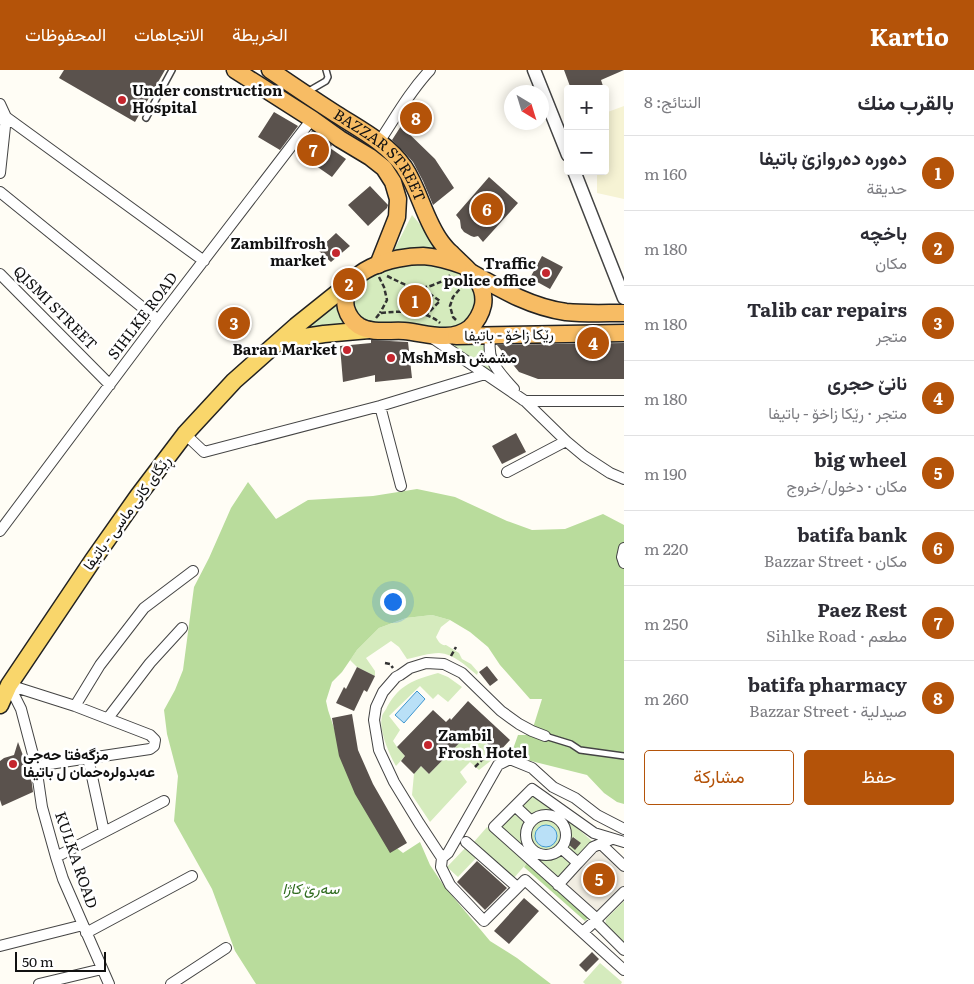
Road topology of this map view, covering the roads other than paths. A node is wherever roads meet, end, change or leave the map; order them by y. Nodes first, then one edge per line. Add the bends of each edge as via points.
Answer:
1 (172, 70) edge
2 (235, 70) edge
3 (270, 70) edge
4 (326, 70) edge
5 (534, 70) edge
6 (425, 72) edge
7 (304, 93) junction
8 (0, 104) edge
9 (3, 118) edge
10 (146, 118) dead end
11 (312, 119) junction
12 (379, 142) junction
13 (564, 145) edge
14 (0, 173) edge
15 (576, 175) edge
16 (0, 192) edge
17 (204, 261) junction
18 (380, 270) junction
19 (0, 274) edge
20 (463, 274) junction
21 (351, 282) junction
22 (624, 298) edge
23 (624, 313) edge
24 (158, 320) junction
25 (456, 329) junction
26 (370, 330) junction
27 (624, 333) edge
28 (428, 335) junction
29 (491, 335) junction
30 (279, 341) junction
31 (485, 374) junction
32 (110, 385) junction
33 (525, 401) junction
34 (624, 401) edge
35 (380, 406) junction
36 (185, 434) junction
37 (566, 441) junction
38 (506, 472) dead end
39 (624, 479) edge
40 (401, 486) dead end
41 (0, 531) edge
42 (624, 548) edge
43 (624, 563) edge
44 (193, 571) dead end
45 (182, 628) dead end
46 (8, 685) junction
47 (0, 705) edge
48 (76, 706) junction
49 (108, 718) junction
50 (545, 736) joint
51 (624, 756) edge
52 (88, 758) junction
53 (36, 766) junction
54 (164, 801) dead end
55 (515, 806) junction
56 (562, 817) junction
57 (531, 821) junction
58 (624, 829) edge
59 (104, 832) junction
60 (612, 839) junction
61 (466, 842) dead end
62 (624, 842) edge
63 (601, 844) junction
64 (561, 848) junction
65 (529, 853) junction
66 (56, 857) junction
67 (442, 858) junction
68 (578, 863) junction
69 (624, 866) edge
70 (192, 876) dead end
71 (558, 885) junction
72 (517, 887) junction
73 (624, 892) edge
74 (596, 920) junction
75 (84, 929) junction
76 (583, 932) junction
77 (0, 946) edge
78 (226, 948) dead end
79 (624, 950) edge
80 (102, 969) junction
81 (624, 970) edge
82 (39, 984) edge
83 (109, 984) edge
84 (171, 984) edge

1 - 10 lane
2 - 11 highway, BAZZAR STREET
3 - 7 highway, BAZZAR STREET
4 - 7 lane via 326,81
5 - 13 street
6 - 12 street
7 - 12 highway, BAZZAR STREET
8 - 9 street
9 - 14 street
9 - 17 street
11 - 17 street, SIHLKE ROAD
11 - 18 highway, BAZZAR STREET via 377,162 394,182 398,216
12 - 20 highway, BAZZAR STREET via 404,167 427,218
15 - 22 street
16 - 24 street
17 - 24 street, SIHLKE ROAD
18 - 20 highway via 401,258 426,256 438,258
18 - 21 highway via 366,270
19 - 32 street, QISMI STREET
20 - 23 highway, رێکا زاخۆ - باتیفا via 543,307 564,312
20 - 25 highway via 479,282 483,304 473,325 464,332
21 - 26 highway via 346,291 347,311 352,320
21 - 30 main road, ڕێگای کانی ماسی - باتيفا
24 - 32 street, SIHLKE ROAD
25 - 28 highway, رێکا زاخۆ - باتیفا
25 - 29 highway, رێکا زاخۆ - باتیفا
26 - 28 highway, رێکا زاخۆ - باتیفا
26 - 30 main road
27 - 29 highway, رێکا زاخۆ - باتیفا
28 - 31 street
29 - 33 street via 489,352 496,369
30 - 36 main road, ڕێگای کانی ماسی - باتيفا via 234,380
31 - 33 street
31 - 35 street
32 - 41 street, SIHLKE ROAD
33 - 34 street
33 - 37 street
35 - 36 street via 204,452
35 - 40 street
36 - 46 main road, ڕێگای کانی ماسی - باتيفا via 138,496
37 - 38 street
37 - 39 street via 584,456
42 - 43 street
44 - 48 street via 144,608 100,665
45 - 49 street
46 - 47 main road, ڕێگای کانی ماسی - باتيفا
46 - 48 street
46 - 53 street, KULKA ROAD via 20,709
48 - 49 street
49 - 52 street via 150,735 155,740 154,746
50 - 51 lane via 580,750
50 - 67 street via 519,724 462,673 444,664 426,663 410,668 396,677 383,692 374,720 379,750 394,782
52 - 53 street
52 - 59 street
53 - 66 street, KULKA ROAD via 42,807
54 - 59 street
55 - 56 street via 532,789
55 - 57 street
55 - 65 street via 494,827
56 - 57 street via 544,815
56 - 60 street
56 - 64 street via 566,836
57 - 65 street via 526,832
58 - 67 street via 553,787 532,768 510,759 498,765 448,853
59 - 66 street
60 - 62 street
60 - 63 street
61 - 72 street
63 - 68 street via 593,847
63 - 69 street
64 - 65 street via 550,855
64 - 68 street
65 - 71 street
66 - 75 street, KULKA ROAD
67 - 72 street via 441,868 450,885 484,921
68 - 71 street
70 - 75 street
71 - 74 street
72 - 76 street via 525,880
73 - 74 street
74 - 76 street
74 - 79 street
75 - 77 street
75 - 80 street, KULKA ROAD
76 - 81 street
78 - 84 street
80 - 82 street
80 - 83 street, KULKA ROAD

